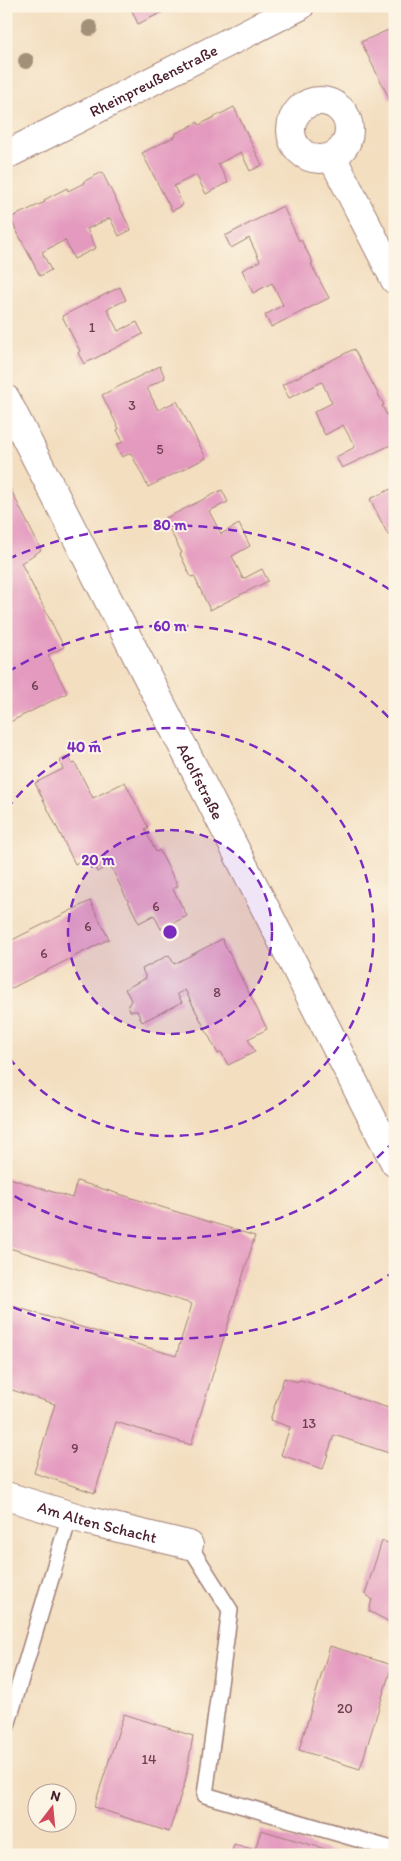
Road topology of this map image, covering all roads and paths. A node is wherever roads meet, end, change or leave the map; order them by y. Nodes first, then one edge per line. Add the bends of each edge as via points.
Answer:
1 (300, 6) edge
2 (6, 155) edge
3 (332, 157) dead end
4 (395, 280) edge
5 (9, 410) edge
6 (395, 1163) edge
7 (6, 1496) edge
8 (70, 1515) junction
9 (189, 1545) joint
10 (6, 1729) edge
11 (395, 1850) edge

1 - 2 street, Rheinpreußenstraße
3 - 4 street
5 - 6 street, Adolfstraße
7 - 8 street, Am Alten Schacht
8 - 9 street, Am Alten Schacht
8 - 10 lane
9 - 11 lane via 230,1610 205,1795

